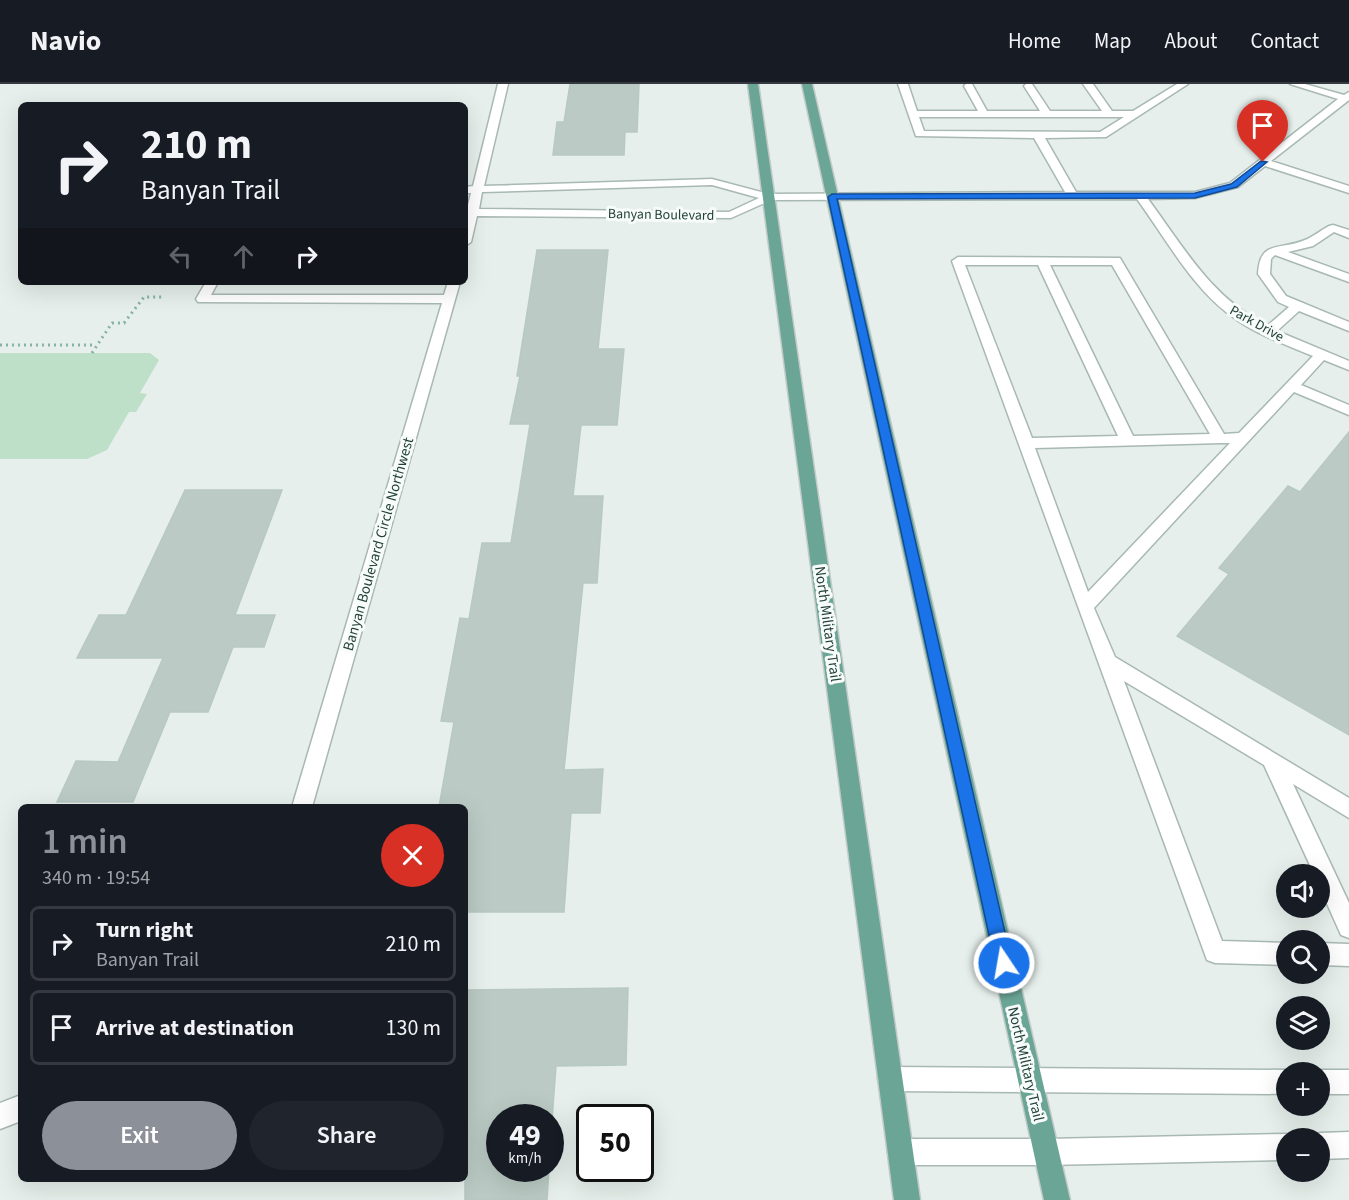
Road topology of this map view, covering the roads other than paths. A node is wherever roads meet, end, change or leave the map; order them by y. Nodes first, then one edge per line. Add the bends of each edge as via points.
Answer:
1 (503, 84) edge
2 (753, 84) edge
3 (807, 84) edge
4 (903, 84) edge
5 (1088, 84) edge
6 (1183, 84) edge
7 (1296, 84) edge
8 (969, 86) dead end
9 (1029, 86) dead end
10 (1347, 97) edge
11 (913, 114) junction
12 (984, 114) junction
13 (1047, 114) junction
14 (1109, 114) junction
15 (1135, 114) junction
16 (1038, 135) junction
17 (1263, 162) junction
18 (468, 190) edge
19 (478, 190) junction
20 (1349, 190) edge
21 (1073, 196) junction
22 (1141, 196) junction
23 (769, 197) junction
24 (832, 197) junction
25 (469, 212) edge
26 (1349, 234) edge
27 (1275, 251) junction
28 (1042, 261) junction
29 (1349, 278) edge
30 (210, 285) edge
31 (453, 285) edge
32 (449, 299) junction
33 (1296, 307) junction
34 (1349, 327) edge
35 (1268, 332) junction
36 (1322, 354) junction
37 (1349, 366) edge
38 (1292, 386) junction
39 (1349, 410) edge
40 (1243, 438) junction
41 (1220, 439) junction
42 (1128, 441) junction
43 (1026, 443) junction
44 (1085, 607) junction
45 (1107, 661) junction
46 (1271, 759) junction
47 (303, 804) edge
48 (1349, 809) edge
49 (1349, 927) edge
50 (1276, 954) edge
51 (1330, 954) edge
52 (1349, 955) edge
53 (890, 1079) junction
54 (1030, 1079) junction
55 (1276, 1082) edge
56 (1330, 1082) edge
57 (1349, 1082) edge
58 (18, 1109) edge
59 (0, 1116) edge
60 (1330, 1146) edge
61 (1349, 1146) edge
62 (1276, 1147) edge
63 (901, 1152) junction
64 (1046, 1152) junction
65 (908, 1200) edge
66 (1057, 1200) edge

1 - 19 street
2 - 23 main road, North Military Trail
3 - 24 main road, North Military Trail
4 - 11 street
5 - 14 street
6 - 15 street
7 - 10 street
8 - 12 street
9 - 13 street
10 - 17 street
11 - 12 street
11 - 16 street via 920,134
12 - 13 street
13 - 14 street
14 - 15 street
15 - 16 street via 1102,135
16 - 21 street
17 - 20 street
17 - 22 street via 1234,185 1217,191
18 - 19 street, Banyan Boulevard
19 - 23 street, Banyan Boulevard via 712,182
19 - 25 street
21 - 22 street
21 - 24 street
22 - 35 street, Park Drive via 1206,286 1242,318
23 - 24 street
23 - 25 street, Banyan Boulevard via 731,215
23 - 53 main road, North Military Trail
24 - 54 main road, North Military Trail
26 - 27 street via 1333,228 1309,243
27 - 29 street
27 - 33 street via 1265,258 1264,274 1274,291
28 - 41 street via 1116,261
28 - 42 street
28 - 43 street via 958,261
30 - 32 street via 202,299
31 - 32 street, Banyan Boulevard Circle Northwest
32 - 47 street, Banyan Boulevard Circle Northwest
33 - 34 street
33 - 35 street
35 - 36 street, Park Drive
36 - 37 street, Park Drive
36 - 38 street
38 - 39 street
38 - 40 street
40 - 41 street
40 - 44 street
41 - 42 street
42 - 43 street
43 - 44 street
44 - 45 street
45 - 46 street
45 - 50 street via 1215,952
46 - 48 street
46 - 49 street
51 - 52 street
53 - 54 street
53 - 63 main road, North Military Trail
54 - 55 street
54 - 64 main road, North Military Trail
56 - 57 street
58 - 59 street
60 - 61 street
62 - 64 street
63 - 64 street
63 - 65 main road, North Military Trail
64 - 66 main road, North Military Trail

